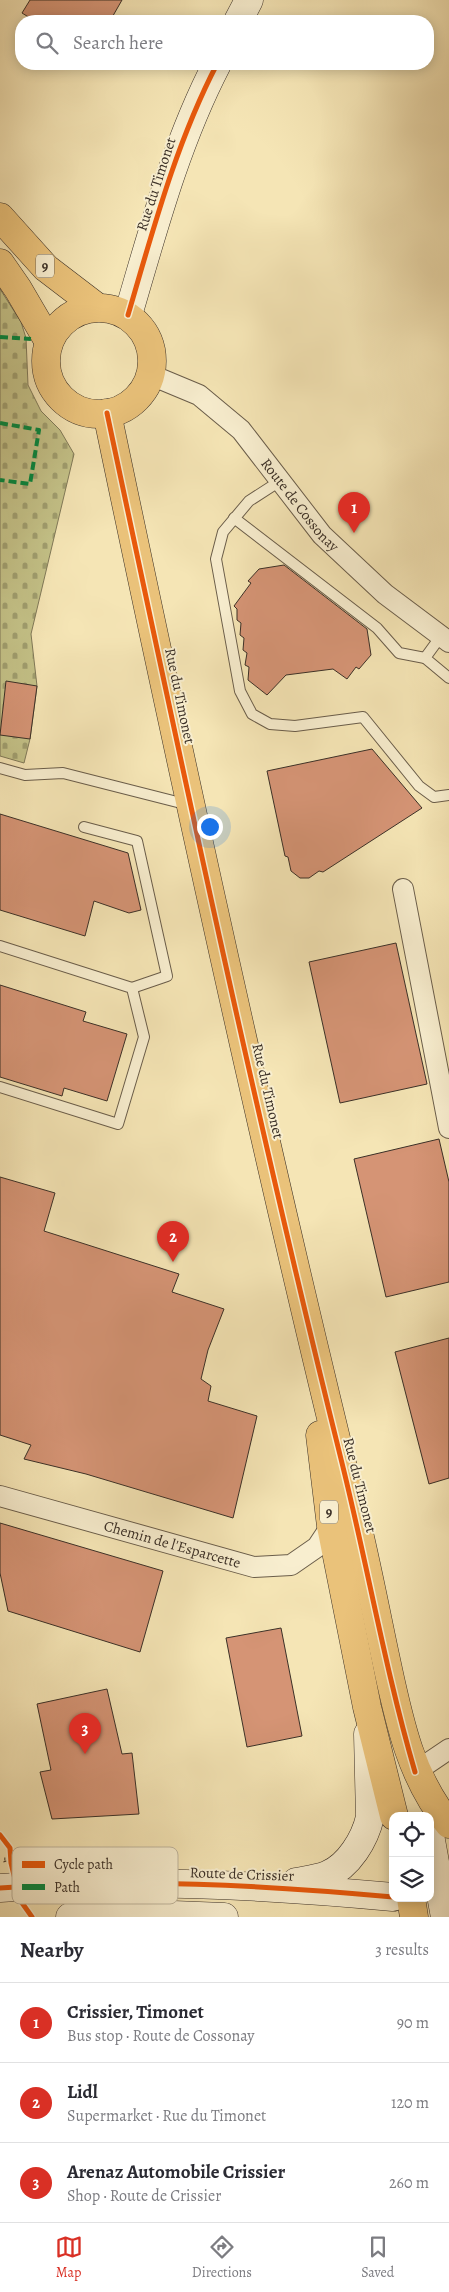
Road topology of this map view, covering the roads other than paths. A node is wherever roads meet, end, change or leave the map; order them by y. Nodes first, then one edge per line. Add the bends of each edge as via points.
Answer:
1 (249, 0) edge
2 (241, 15) edge
3 (213, 70) edge
4 (0, 217) edge
5 (0, 263) edge
6 (97, 307) junction
7 (128, 315) junction
8 (49, 342) junction
9 (151, 375) junction
10 (108, 413) junction
11 (280, 480) junction
12 (234, 518) junction
13 (445, 639) edge
14 (425, 658) junction
15 (449, 678) edge
16 (0, 768) edge
17 (449, 794) edge
18 (190, 805) junction
19 (84, 827) dead end
20 (403, 889) dead end
21 (0, 946) edge
22 (132, 988) junction
23 (0, 1087) edge
24 (447, 1106) edge
25 (449, 1128) edge
26 (305, 1314) junction
27 (0, 1496) edge
28 (331, 1526) junction
29 (367, 1707) junction
30 (449, 1749) edge
31 (415, 1772) junction
32 (393, 1812) edge
33 (425, 1812) edge
34 (449, 1824) edge
35 (434, 1853) edge
36 (178, 1884) edge
37 (279, 1887) junction
38 (389, 1897) edge
39 (412, 1902) edge
40 (425, 1902) edge
41 (446, 1908) edge
42 (70, 1917) edge
43 (224, 1917) edge
44 (414, 1917) edge

1 - 2 main road
3 - 7 main road, Rue du Timonet via 197,101 168,181
4 - 6 main road, 9 via 46,268
5 - 8 main road, 9
6 - 7 main road, 9
6 - 8 main road via 68,318
7 - 9 main road via 141,327 149,341 153,358
8 - 10 main road via 46,360 49,378 58,394 72,406 89,413
9 - 10 main road via 135,400
9 - 11 street, Route de Cossonay via 199,395 241,430
10 - 18 main road, Rue du Timonet / 9
11 - 12 lane via 249,501
11 - 13 street, Route de Cossonay via 322,535 385,594
12 - 14 lane via 376,628 399,653
12 - 17 lane via 222,532 216,559 240,691 252,714 270,724 295,726 364,717 418,786 434,797
13 - 14 lane
14 - 15 lane
16 - 18 lane via 25,775 63,773
18 - 26 main road, Rue du Timonet / 9
19 - 22 lane via 138,841 167,976
20 - 24 street
21 - 22 lane
22 - 23 lane via 144,1037 118,1124
24 - 25 street
26 - 28 main road, Rue du Timonet / 9
26 - 31 main road, Rue du Timonet / 9 via 357,1525 398,1712
27 - 28 street, Chemin de l'Esparcette via 254,1566 291,1565 317,1547
28 - 29 main road, Rue du Timonet / 9
29 - 32 main road, Rue du Timonet / 9
29 - 37 main road via 370,1817 367,1830 358,1847 328,1875
30 - 31 street
31 - 33 main road
31 - 34 main road, 9
35 - 41 main road
36 - 37 main road, Route de Crissier
37 - 38 main road, Route de Crissier
39 - 44 main road
40 - 41 main road
42 - 43 main road via 148,1914

